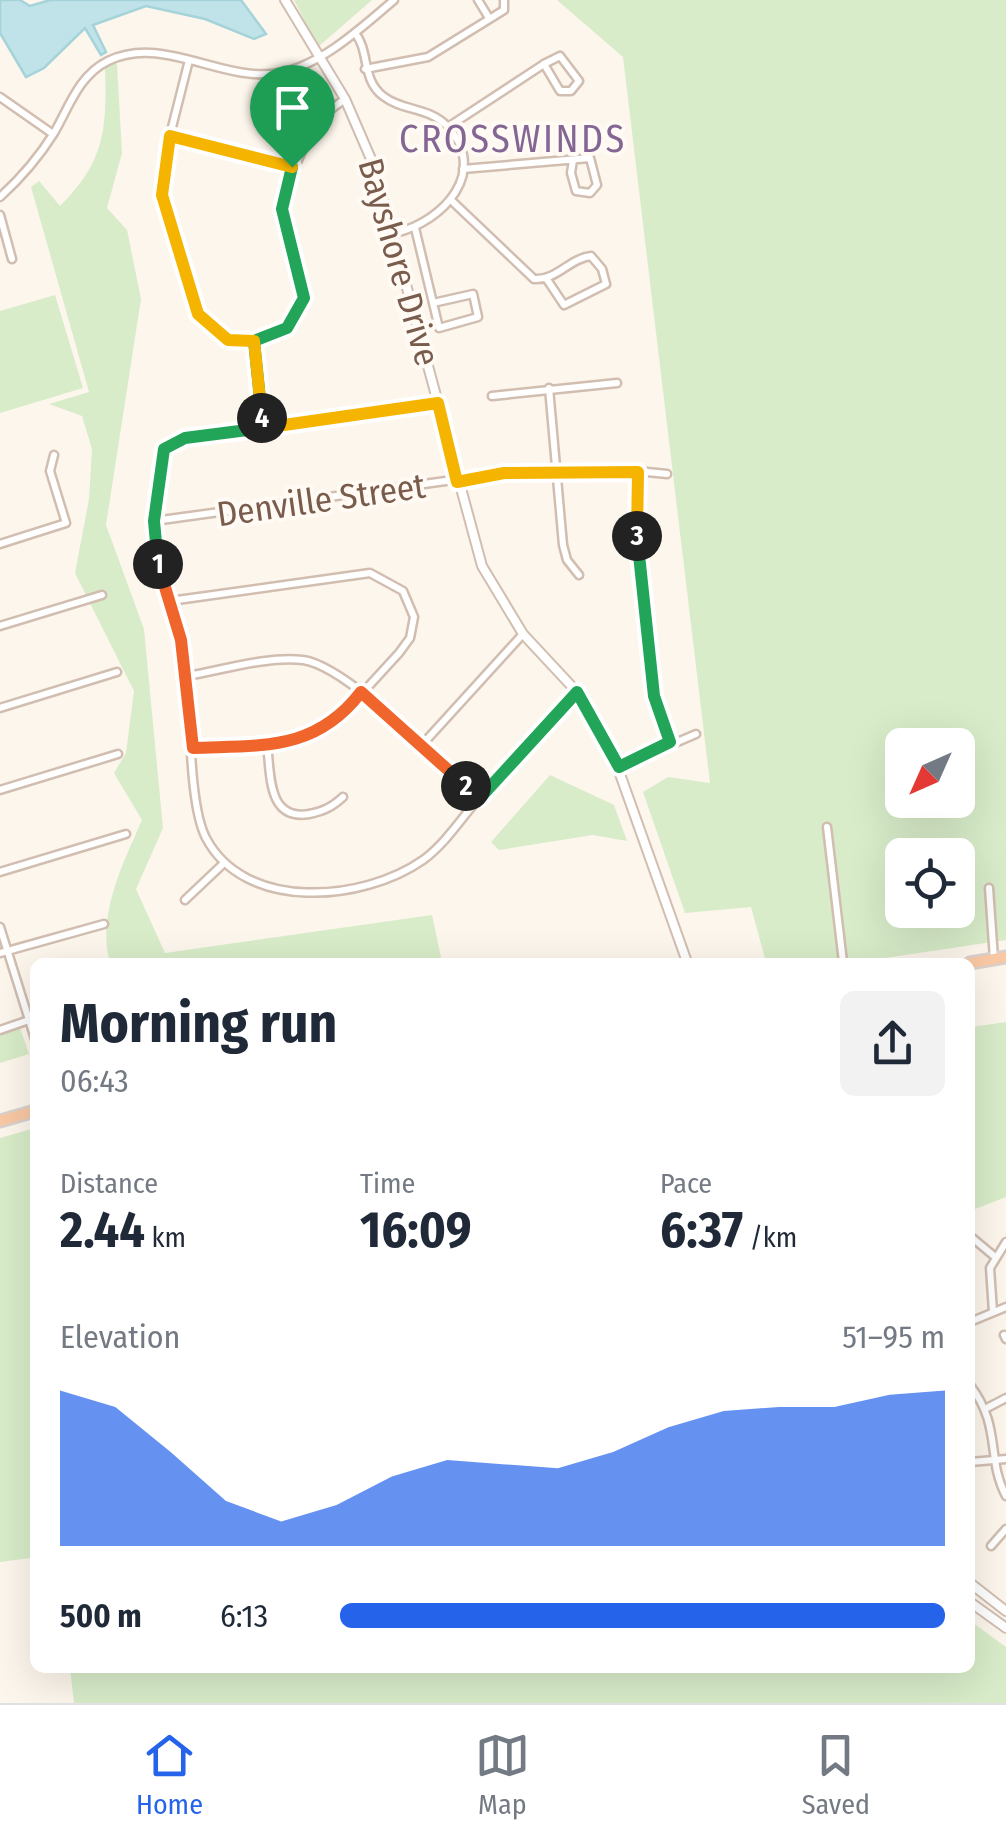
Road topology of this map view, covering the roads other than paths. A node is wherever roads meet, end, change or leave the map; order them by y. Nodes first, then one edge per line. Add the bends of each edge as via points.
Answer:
1 (285, 0) edge
2 (394, 0) edge
3 (478, 0) edge
4 (504, 0) edge
5 (489, 18) junction
6 (355, 33) junction
7 (320, 55) junction
8 (188, 60) junction
9 (544, 64) junction
10 (365, 69) junction
11 (0, 97) edge
12 (345, 100) junction
13 (448, 127) junction
14 (53, 134) junction
15 (170, 136) junction
16 (573, 160) junction
17 (292, 167) junction
18 (463, 169) junction
19 (0, 196) edge
20 (452, 202) junction
21 (0, 216) edge
22 (415, 228) junction
23 (395, 233) junction
24 (12, 260) dead end
25 (546, 278) junction
26 (433, 303) junction
27 (254, 341) junction
28 (617, 384) dead end
29 (549, 388) junction
30 (492, 396) dead end
31 (438, 403) junction
32 (263, 428) junction
33 (54, 455) dead end
34 (558, 471) junction
35 (638, 472) junction
36 (667, 474) dead end
37 (457, 482) junction
38 (154, 521) junction
39 (0, 544) edge
40 (579, 576) dead end
41 (102, 595) dead end
42 (170, 601) junction
43 (0, 626) edge
44 (523, 634) junction
45 (117, 672) dead end
46 (186, 676) junction
47 (361, 692) junction
48 (577, 692) junction
49 (0, 708) edge
50 (696, 734) dead end
51 (670, 742) junction
52 (268, 745) junction
53 (421, 746) junction
54 (193, 748) junction
55 (118, 754) dead end
56 (619, 767) junction
57 (0, 790) edge
58 (343, 797) dead end
59 (480, 798) junction
60 (827, 827) dead end
61 (126, 834) dead end
62 (223, 864) junction
63 (0, 872) edge
64 (988, 888) dead end
65 (185, 900) dead end
66 (104, 924) dead end
67 (0, 927) edge
68 (4, 952) edge
69 (685, 958) edge
70 (843, 958) edge
71 (1000, 958) edge
72 (975, 962) edge
73 (30, 1020) joint
74 (0, 1030) edge
75 (30, 1112) edge
76 (0, 1122) edge
77 (975, 1240) edge
78 (1006, 1242) edge
79 (994, 1256) junction
80 (1006, 1307) edge
81 (992, 1312) junction
82 (975, 1320) edge
83 (975, 1393) edge
84 (1006, 1398) edge
85 (985, 1409) junction
86 (1002, 1459) edge
87 (975, 1462) edge
88 (1006, 1496) edge
89 (1006, 1529) edge
90 (991, 1546) dead end
91 (975, 1587) edge
92 (975, 1606) edge
93 (1006, 1611) edge
94 (1006, 1628) edge

1 - 7 street, Bayshore Drive
2 - 6 street
3 - 5 street
4 - 5 street via 504,10
5 - 10 street via 428,57
6 - 7 street
6 - 10 street
7 - 8 street via 264,74
7 - 12 street, Bayshore Drive
8 - 14 street via 145,51 102,64 81,84
8 - 15 street
9 - 9 street via 560,56 579,81 560,91
9 - 13 street
10 - 13 street via 383,96
11 - 14 street
12 - 17 street via 316,120
12 - 23 street, Bayshore Drive
13 - 18 street
14 - 19 street
15 - 17 street
15 - 27 street via 162,195 198,314 228,340
16 - 16 street via 590,158 597,185 590,192 576,191
16 - 18 street
17 - 27 street via 282,209 304,298 287,328
18 - 20 street
20 - 22 street
20 - 25 street via 534,279
21 - 24 street
22 - 23 street
22 - 26 street
23 - 31 street, Bayshore Drive
25 - 25 street via 592,256 606,284 564,306
26 - 26 street via 439,328 478,318 473,294
27 - 32 street
28 - 29 street
29 - 30 street
29 - 34 street
31 - 32 street
31 - 37 street, Bayshore Drive
32 - 38 street via 168,444
33 - 39 street via 50,470 66,523
34 - 35 street, Denville Street
34 - 37 street, Denville Street
34 - 40 street via 566,560
35 - 36 street, Denville Street
35 - 51 street via 637,536 654,696
37 - 38 street, Denville Street
37 - 44 street, Bayshore Drive via 482,566
38 - 42 street
41 - 43 street
42 - 46 street
42 - 47 street via 370,572 388,579 407,595 412,631
44 - 48 street, Bayshore Drive
44 - 53 street
45 - 49 street
46 - 47 street via 306,660
46 - 54 street
47 - 52 street via 320,732
47 - 53 street
48 - 56 street, Bayshore Drive
48 - 59 street
50 - 51 street
51 - 56 street
52 - 54 street
52 - 58 street via 274,797 282,810 329,810
53 - 59 street
54 - 62 street via 204,835
55 - 57 street
56 - 69 street, Bayshore Drive
59 - 62 street via 424,859 376,881 286,893 245,880
60 - 70 street
61 - 63 street
62 - 65 street
64 - 71 street
66 - 68 street
67 - 68 street
68 - 73 street
71 - 72 highway
73 - 74 street
75 - 76 highway
77 - 79 street
78 - 79 street
79 - 81 street
80 - 81 street
81 - 82 street
83 - 85 street
84 - 85 street
85 - 86 street
86 - 87 street
86 - 88 street
89 - 90 street
91 - 93 street
92 - 94 street

